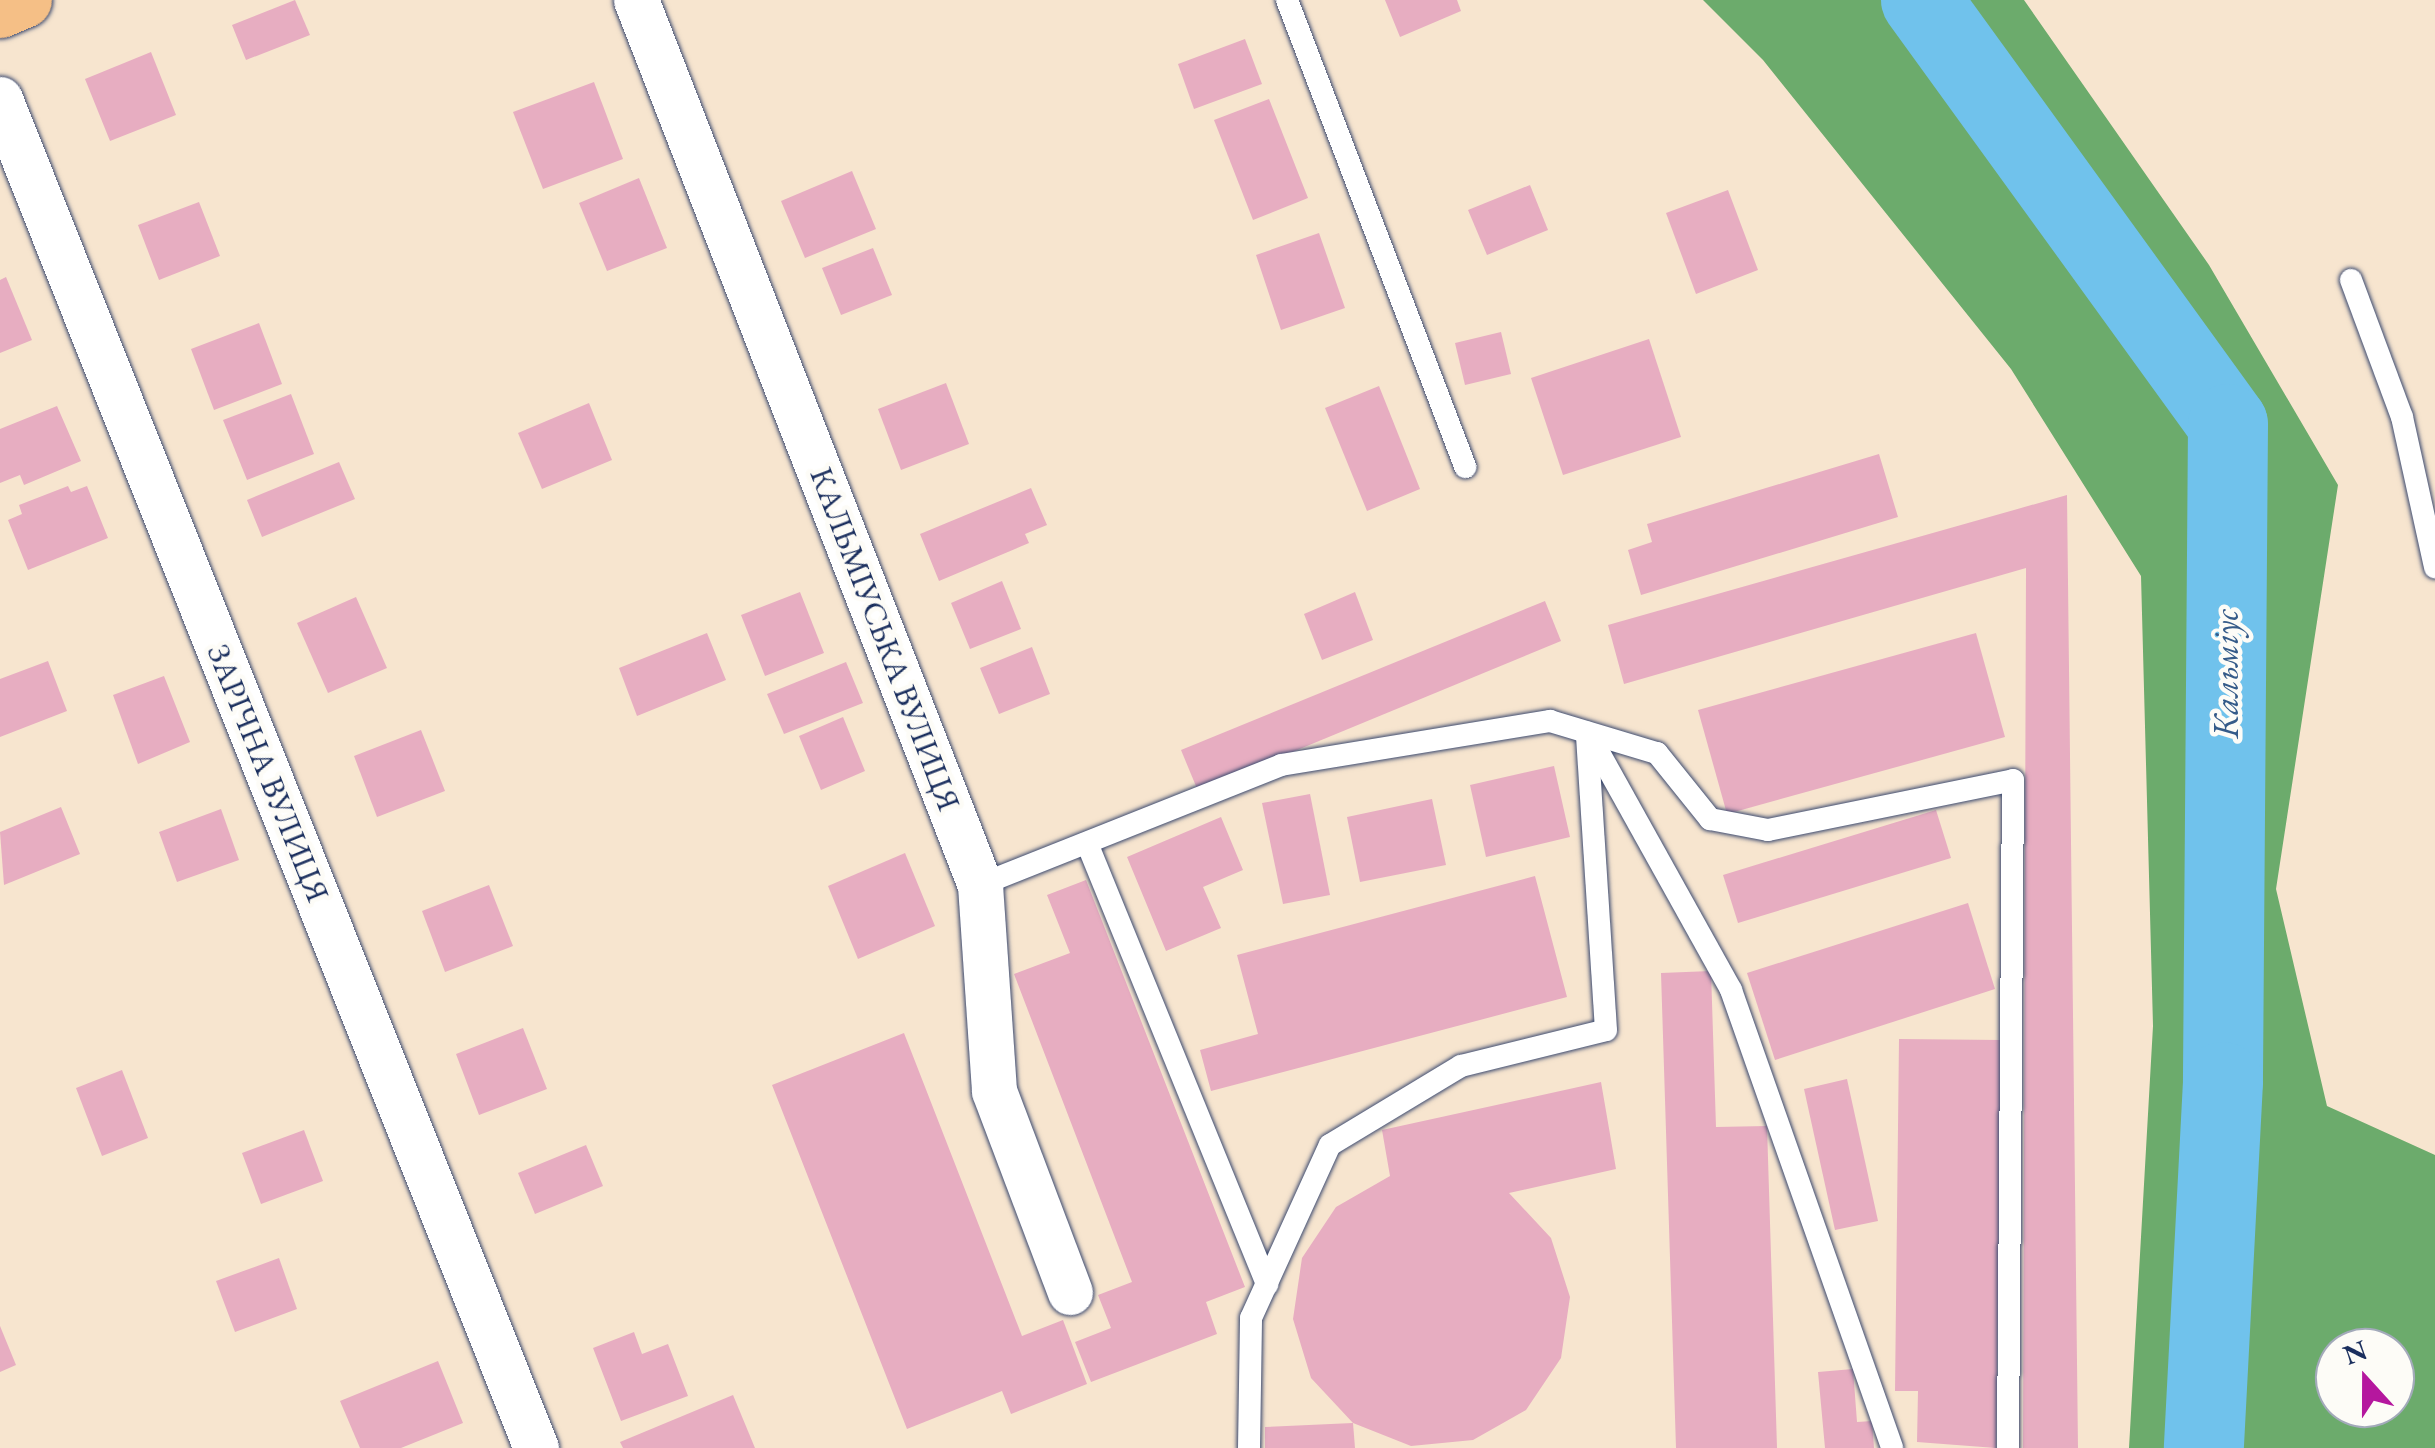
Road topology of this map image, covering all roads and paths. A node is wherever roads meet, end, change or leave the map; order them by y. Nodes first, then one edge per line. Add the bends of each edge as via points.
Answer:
1 (24, 0) edge
2 (636, 0) edge
3 (1288, 0) edge
4 (0, 10) edge
5 (0, 98) edge
6 (2352, 280) dead end
7 (1464, 468) dead end
8 (2435, 567) edge
9 (1588, 732) junction
10 (1087, 843) junction
11 (980, 885) junction
12 (1266, 1285) junction
13 (1070, 1292) dead end
14 (536, 1448) edge
15 (1248, 1448) edge
16 (1892, 1448) edge
17 (2008, 1448) edge

1 - 4 main road
2 - 11 street, КАЛЬМІУСЬКА ВУЛИЦЯ
3 - 7 lane
5 - 14 street, ЗАРІЧНА ВУЛИЦЯ
6 - 8 lane via 2402,417
9 - 10 lane via 1550,721 1281,765
9 - 12 lane via 1606,1030 1461,1066 1330,1145
9 - 16 lane via 1731,990
9 - 17 lane via 1657,753 1710,820 1768,830 2013,780
10 - 11 lane
10 - 12 lane
11 - 13 street, КАЛЬМІУСЬКА ВУЛИЦЯ via 994,1090
12 - 15 lane via 1251,1318

